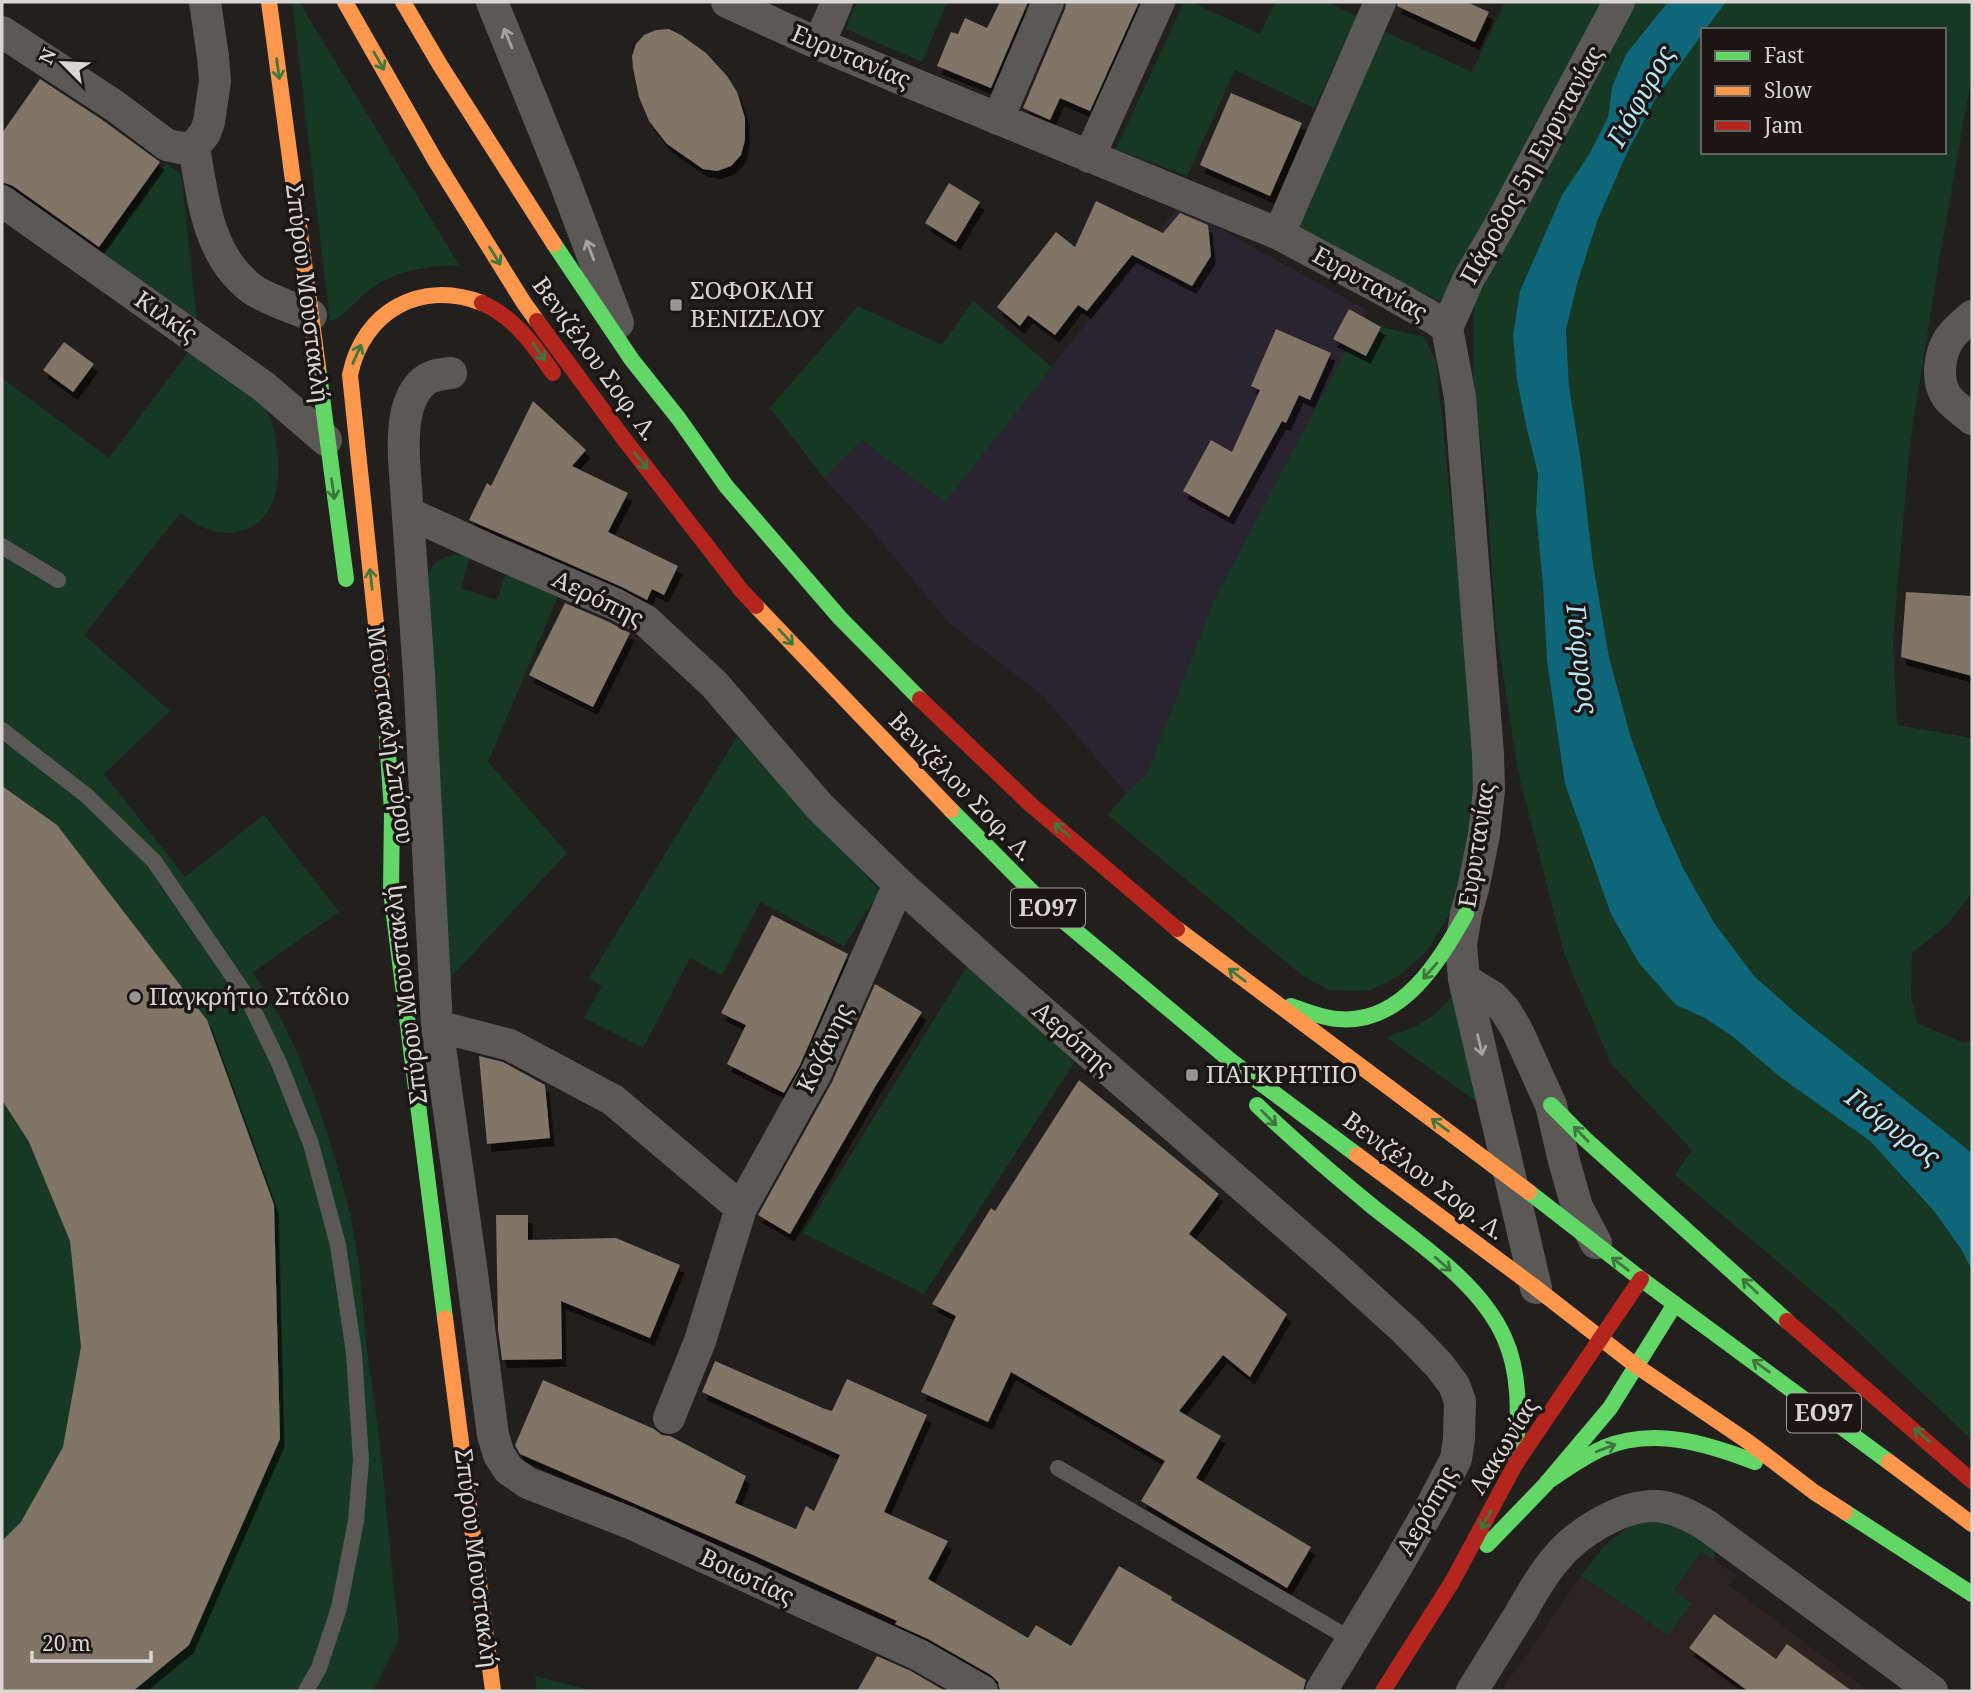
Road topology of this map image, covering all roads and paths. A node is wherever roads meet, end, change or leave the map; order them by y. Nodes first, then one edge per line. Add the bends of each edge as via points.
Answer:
1 (205, 2) edge
2 (269, 2) edge
3 (345, 2) edge
4 (403, 2) edge
5 (492, 2) edge
6 (727, 2) edge
7 (837, 2) edge
8 (1048, 2) edge
9 (1159, 2) edge
10 (1380, 2) edge
11 (1619, 2) edge
12 (2, 32) edge
13 (819, 44) junction
14 (998, 118) junction
15 (194, 147) junction
16 (1089, 157) junction
17 (2, 201) edge
18 (1279, 234) junction
19 (311, 315) junction
20 (1972, 316) edge
21 (1447, 328) junction
22 (632, 360) junction
23 (451, 373) dead end
24 (1972, 419) edge
25 (624, 439) junction
26 (326, 440) junction
27 (408, 513) junction
28 (2, 546) edge
29 (58, 580) dead end
30 (347, 590) dead end
31 (2, 730) edge
32 (376, 810) dead end
33 (899, 884) junction
34 (391, 891) junction
35 (1466, 914) junction
36 (1464, 979) junction
37 (1266, 997) junction
38 (437, 1026) junction
39 (1231, 1061) junction
40 (1551, 1105) junction
41 (1511, 1178) junction
42 (741, 1208) junction
43 (1598, 1246) junction
44 (1641, 1279) junction
45 (1536, 1288) junction
46 (1675, 1304) junction
47 (1601, 1339) junction
48 (1635, 1365) junction
49 (669, 1418) dead end
50 (1516, 1463) junction
51 (1058, 1468) dead end
52 (509, 1471) joint
53 (1972, 1481) edge
54 (1547, 1482) junction
55 (1814, 1492) junction
56 (1972, 1524) edge
57 (1452, 1582) junction
58 (1972, 1594) edge
59 (1352, 1640) junction
60 (306, 1691) edge
61 (493, 1691) edge
62 (982, 1691) edge
63 (1321, 1691) edge
64 (1383, 1691) edge
65 (1472, 1691) edge
66 (1932, 1691) edge

1 - 15 street via 215,81 209,122
2 -> 19 main road, Σπύρου Μουστακλή
3 -> 25 main road, Βενιζέλου Σοφ. Λ. / ΕΟ97 via 524,303
4 - 22 main road, Βενιζέλου Σοφ. Λ. / ΕΟ97
22 -> 5 street
6 - 13 street, Ευρυτανίας
7 - 13 street
8 - 14 street
9 - 16 street
10 - 18 street
11 - 21 street, Πάροδος 5η Ευρυτανίας via 1468,280
12 - 15 street via 167,145
13 - 14 street, Ευρυτανίας
14 - 16 street, Ευρυτανίας
15 - 19 street via 218,249 253,289
16 - 18 street, Ευρυτανίας
17 - 26 street, Κιλκίς via 263,386
18 - 21 street, Ευρυτανίας
19 - 26 main road, Σπύρου Μουστακλή
20 - 24 street via 1949,339 1940,380 1946,395
21 - 35 street, Ευρυτανίας via 1460,397 1488,754 1484,835
37 -> 22 main road, Βενιζέλου Σοφ. Λ. / ΕΟ97 via 1188,939 1030,804 917,696 840,618 726,486
23 - 27 street, Σπύρου Μουστακλή via 424,381 409,405 403,433
34 -> 25 main road, Σπύρου Μουστακλή via 389,753 350,381 357,351 373,326 420,296 446,294 474,300 510,321 533,343 557,379
25 -> 39 main road, Βενιζέλου Σοφ. Λ. / ΕΟ97 via 741,590 905,764 1047,907
26 -> 30 main road, Σπύρου Μουστακλή
27 - 33 street, Αερόπης via 645,620 714,684 820,807
27 - 38 street, Σπύρου Μουστακλή
28 - 29 lane
31 - 60 lane via 87,796 154,861 247,997 311,1144 338,1245 354,1353 361,1460 356,1521 339,1608 319,1668
32 - 34 main road, Μουστακλή Σπύρου
33 - 42 street, Κοζάνης via 816,1073
33 - 59 street, Αερόπης via 1331,1263 1407,1332 1454,1385 1461,1418 1456,1459
34 - 61 main road, Σπύρου Μουστακλή
35 - 36 street, Ευρυτανίας via 1461,945
35 -> 37 main road via 1435,967 1402,999 1382,1011 1355,1019 1335,1018
36 - 40 street via 1505,1010
36 -> 41 street, Ευρυτανίας
41 -> 37 main road, Βενιζέλου Σοφ. Λ. / ΕΟ97
38 - 42 street via 510,1045 612,1100
38 - 52 street, Σπύρου Μουστακλή via 493,1435
39 - 45 main road, Βενιζέλου Σοφ. Λ. / ΕΟ97
39 -> 50 main road via 1256,1104 1296,1144 1448,1269 1489,1311 1504,1337 1519,1401
40 - 43 street via 1577,1207
53 -> 40 main road via 1680,1225
41 - 43 main road, Βενιζέλου Σοφ. Λ. / ΕΟ97
41 - 45 street, Ευρυτανίας
42 - 49 street, Κοζάνης via 700,1341
44 -> 43 main road, Βενιζέλου Σοφ. Λ. / ΕΟ97
44 - 46 main road, Βενιζέλου Σοφ. Λ. / ΕΟ97
44 - 47 main road, Λακωνίας
45 - 47 main road, Βενιζέλου Σοφ. Λ. / ΕΟ97
46 - 48 main road, Λακωνίας
56 -> 46 main road, Βενιζέλου Σοφ. Λ. / ΕΟ97
47 - 48 main road, Βενιζέλου Σοφ. Λ. / ΕΟ97
47 - 50 main road, Λακωνίας
48 - 54 main road, Λακωνίας via 1609,1408
48 - 55 main road, Βενιζέλου Σοφ. Λ. / ΕΟ97
50 -> 57 main road, Λακωνίας
51 - 59 lane
52 - 62 street, Βοιωτίας via 919,1655
54 -> 55 main road via 1605,1447 1638,1439 1673,1438 1737,1455
54 - 57 main road, Λακωνίας
55 - 58 main road, Βενιζέλου Σοφ. Λ. / ΕΟ97
57 - 64 main road, Λακωνίας
59 - 63 street, Αερόπης
65 - 66 street via 1555,1559 1584,1533 1616,1516 1657,1506 1706,1525

